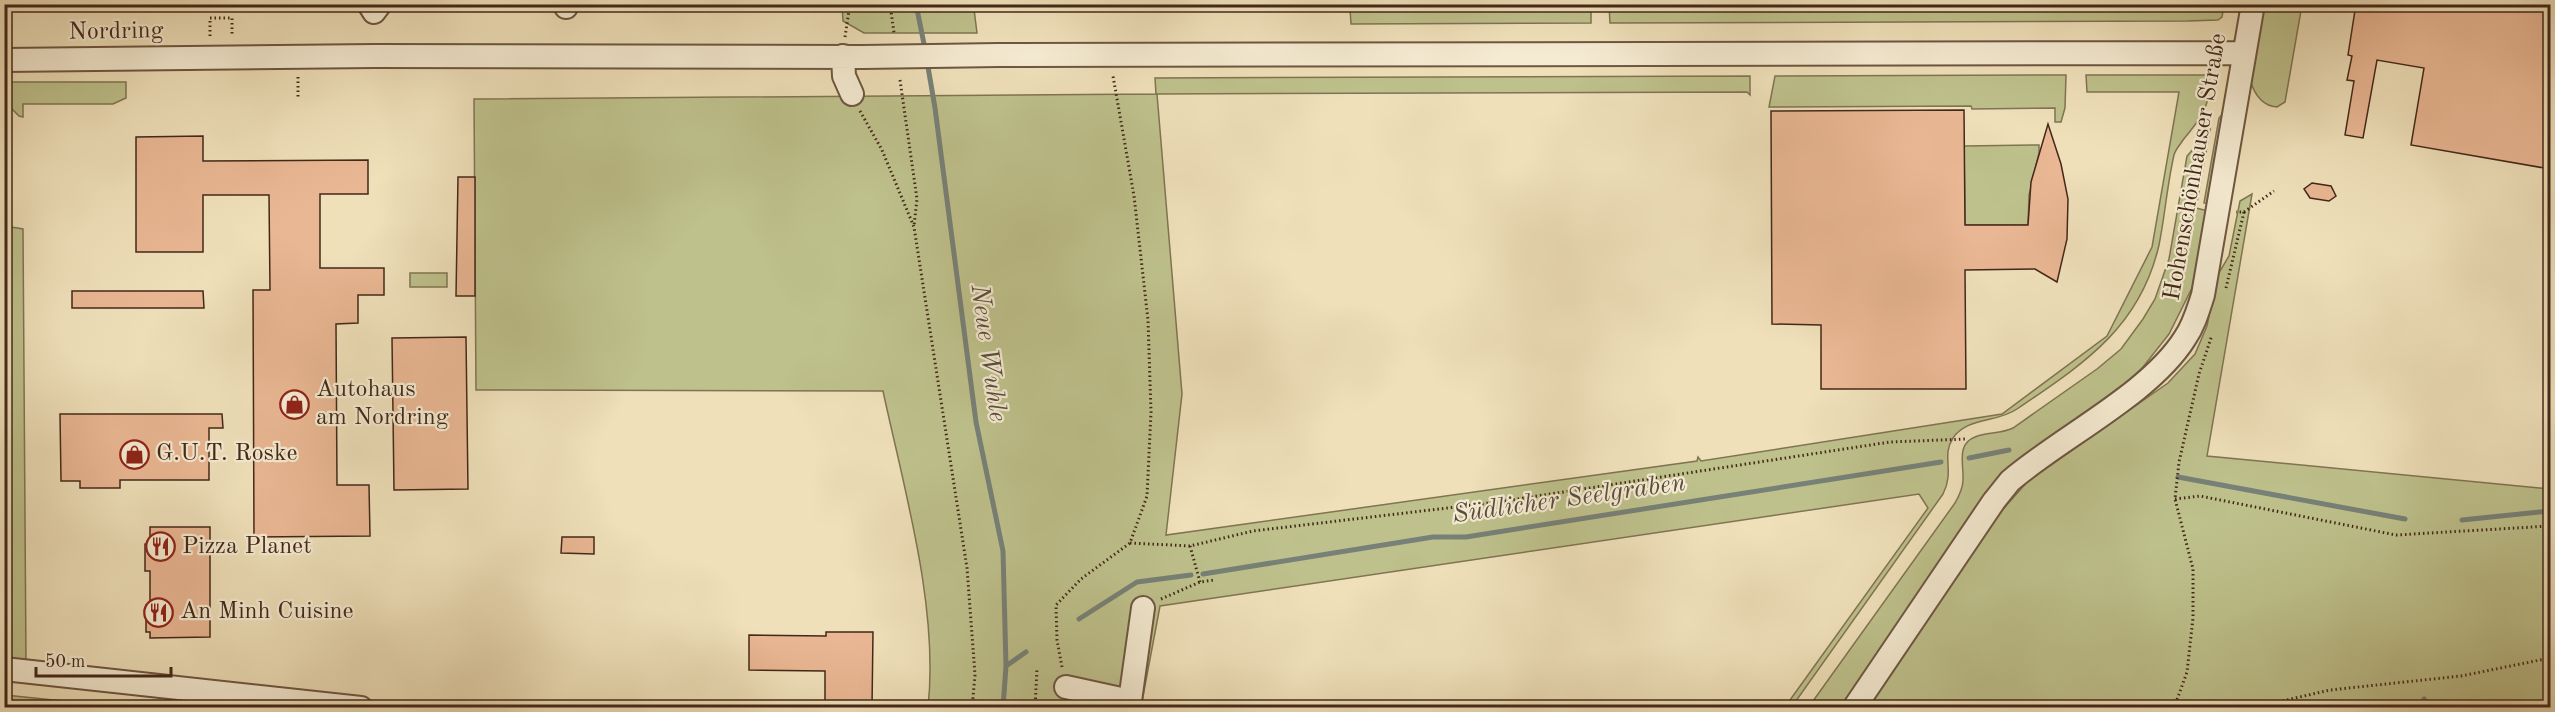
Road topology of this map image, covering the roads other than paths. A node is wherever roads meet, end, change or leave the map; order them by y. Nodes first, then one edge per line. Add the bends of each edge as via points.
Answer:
1 (369, 4) edge
2 (380, 4) edge
3 (2253, 4) edge
4 (2244, 53) junction
5 (853, 56) junction
6 (4, 60) edge
7 (852, 94) road end
8 (1143, 608) road end
9 (4, 669) edge
10 (1066, 687) road end
11 (1130, 704) edge
12 (361, 708) edge
13 (1854, 708) edge

1 - 2 street via 374,12
3 - 4 street, Hohenschönhauser Straße
4 - 5 street, Nordring, bridge
4 - 13 street, Hohenschönhauser Straße via 2203,295 2185,339 2142,384 2006,486
5 - 6 street, Nordring
5 - 7 street via 844,76
8 - 11 street
9 - 12 street
10 - 11 street

